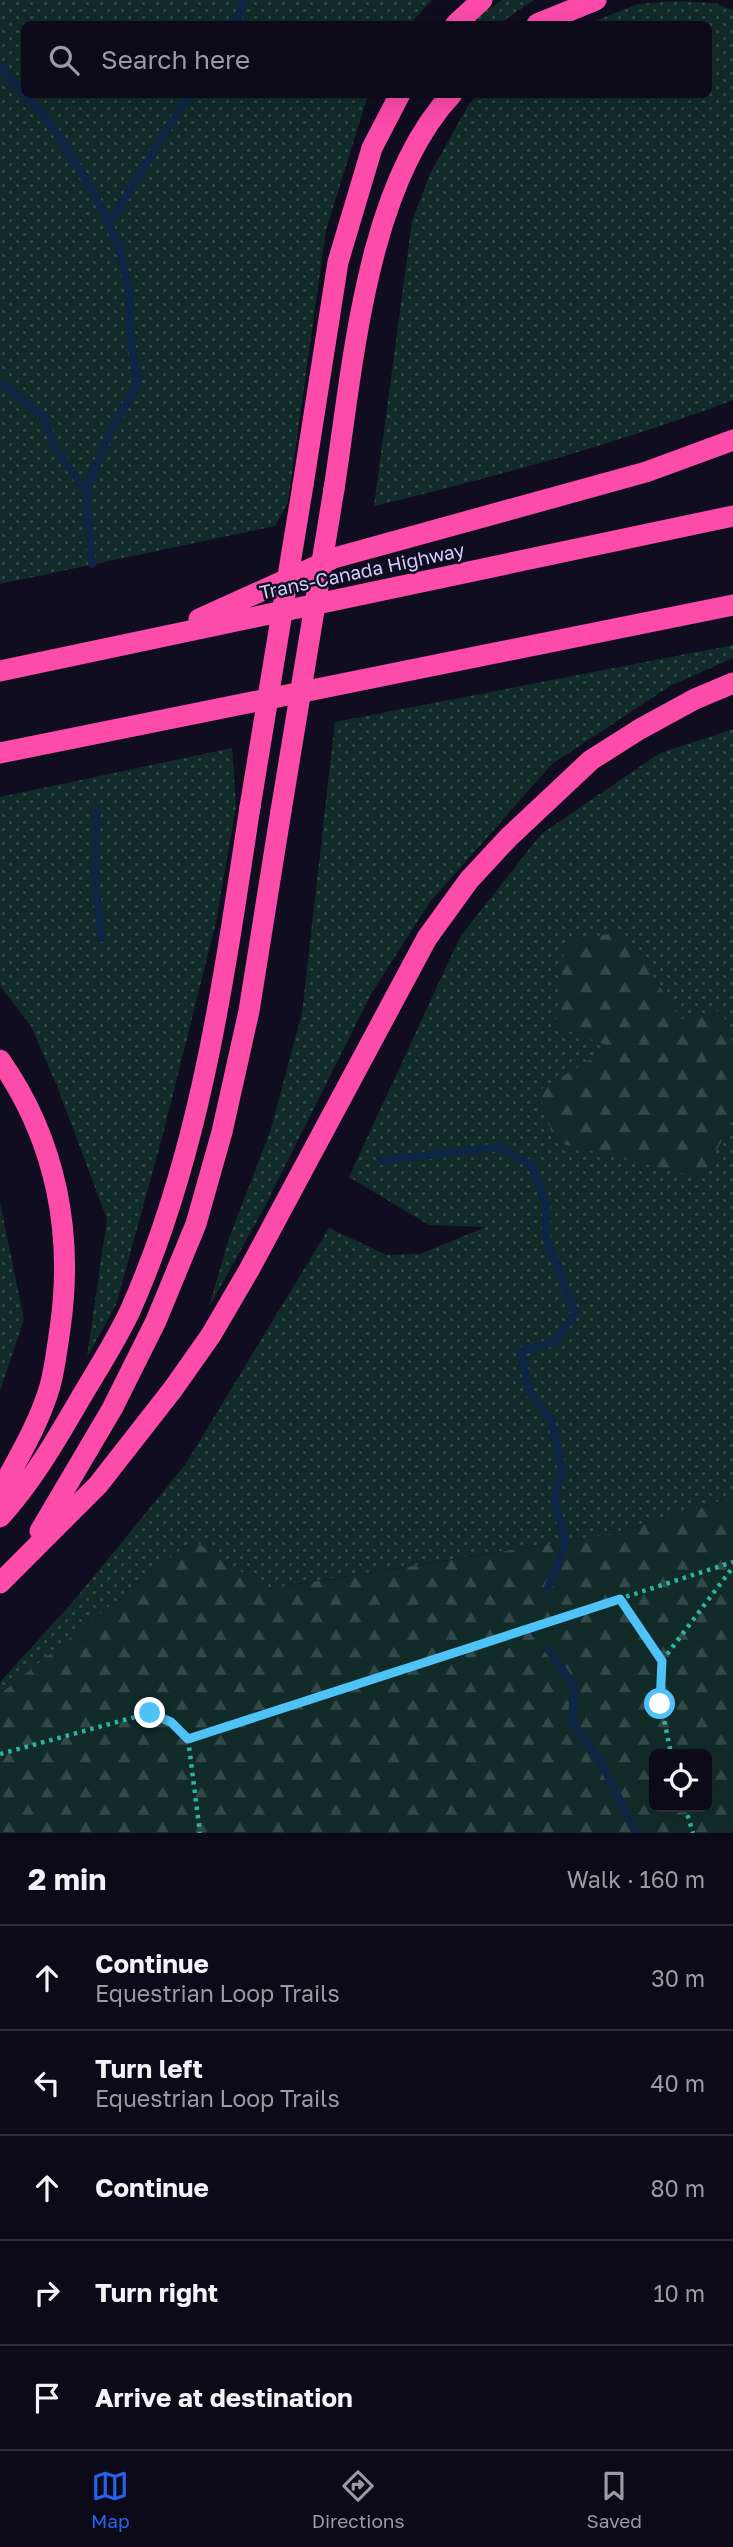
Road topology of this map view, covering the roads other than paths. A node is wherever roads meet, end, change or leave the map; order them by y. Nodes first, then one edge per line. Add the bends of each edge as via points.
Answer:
1 (482, 0) edge
2 (596, 0) edge
3 (459, 21) edge
4 (544, 21) edge
5 (398, 98) edge
6 (448, 98) edge
7 (733, 440) edge
8 (733, 516) edge
9 (733, 605) edge
10 (159, 637) junction
11 (0, 671) edge
12 (733, 683) edge
13 (0, 753) edge
14 (0, 1060) edge
15 (0, 1492) edge
16 (0, 1517) edge
17 (21, 1563) junction
18 (0, 1583) edge

1 - 3 highway
2 - 4 highway
5 - 16 highway, bridge via 372,148 338,262 229,948 181,1169 128,1314 59,1435
6 - 17 highway, bridge via 394,192 363,300 249,1011 196,1224 156,1321 112,1409
7 - 10 highway via 646,472 334,558
8 - 10 highway, Trans-Canada Highway
9 - 13 highway
10 - 11 highway, Trans-Canada Highway
12 - 17 highway via 695,699 591,760 469,880 428,938 211,1335 98,1485
14 - 15 highway via 49,1156 65,1243 65,1279 50,1386
17 - 18 highway

